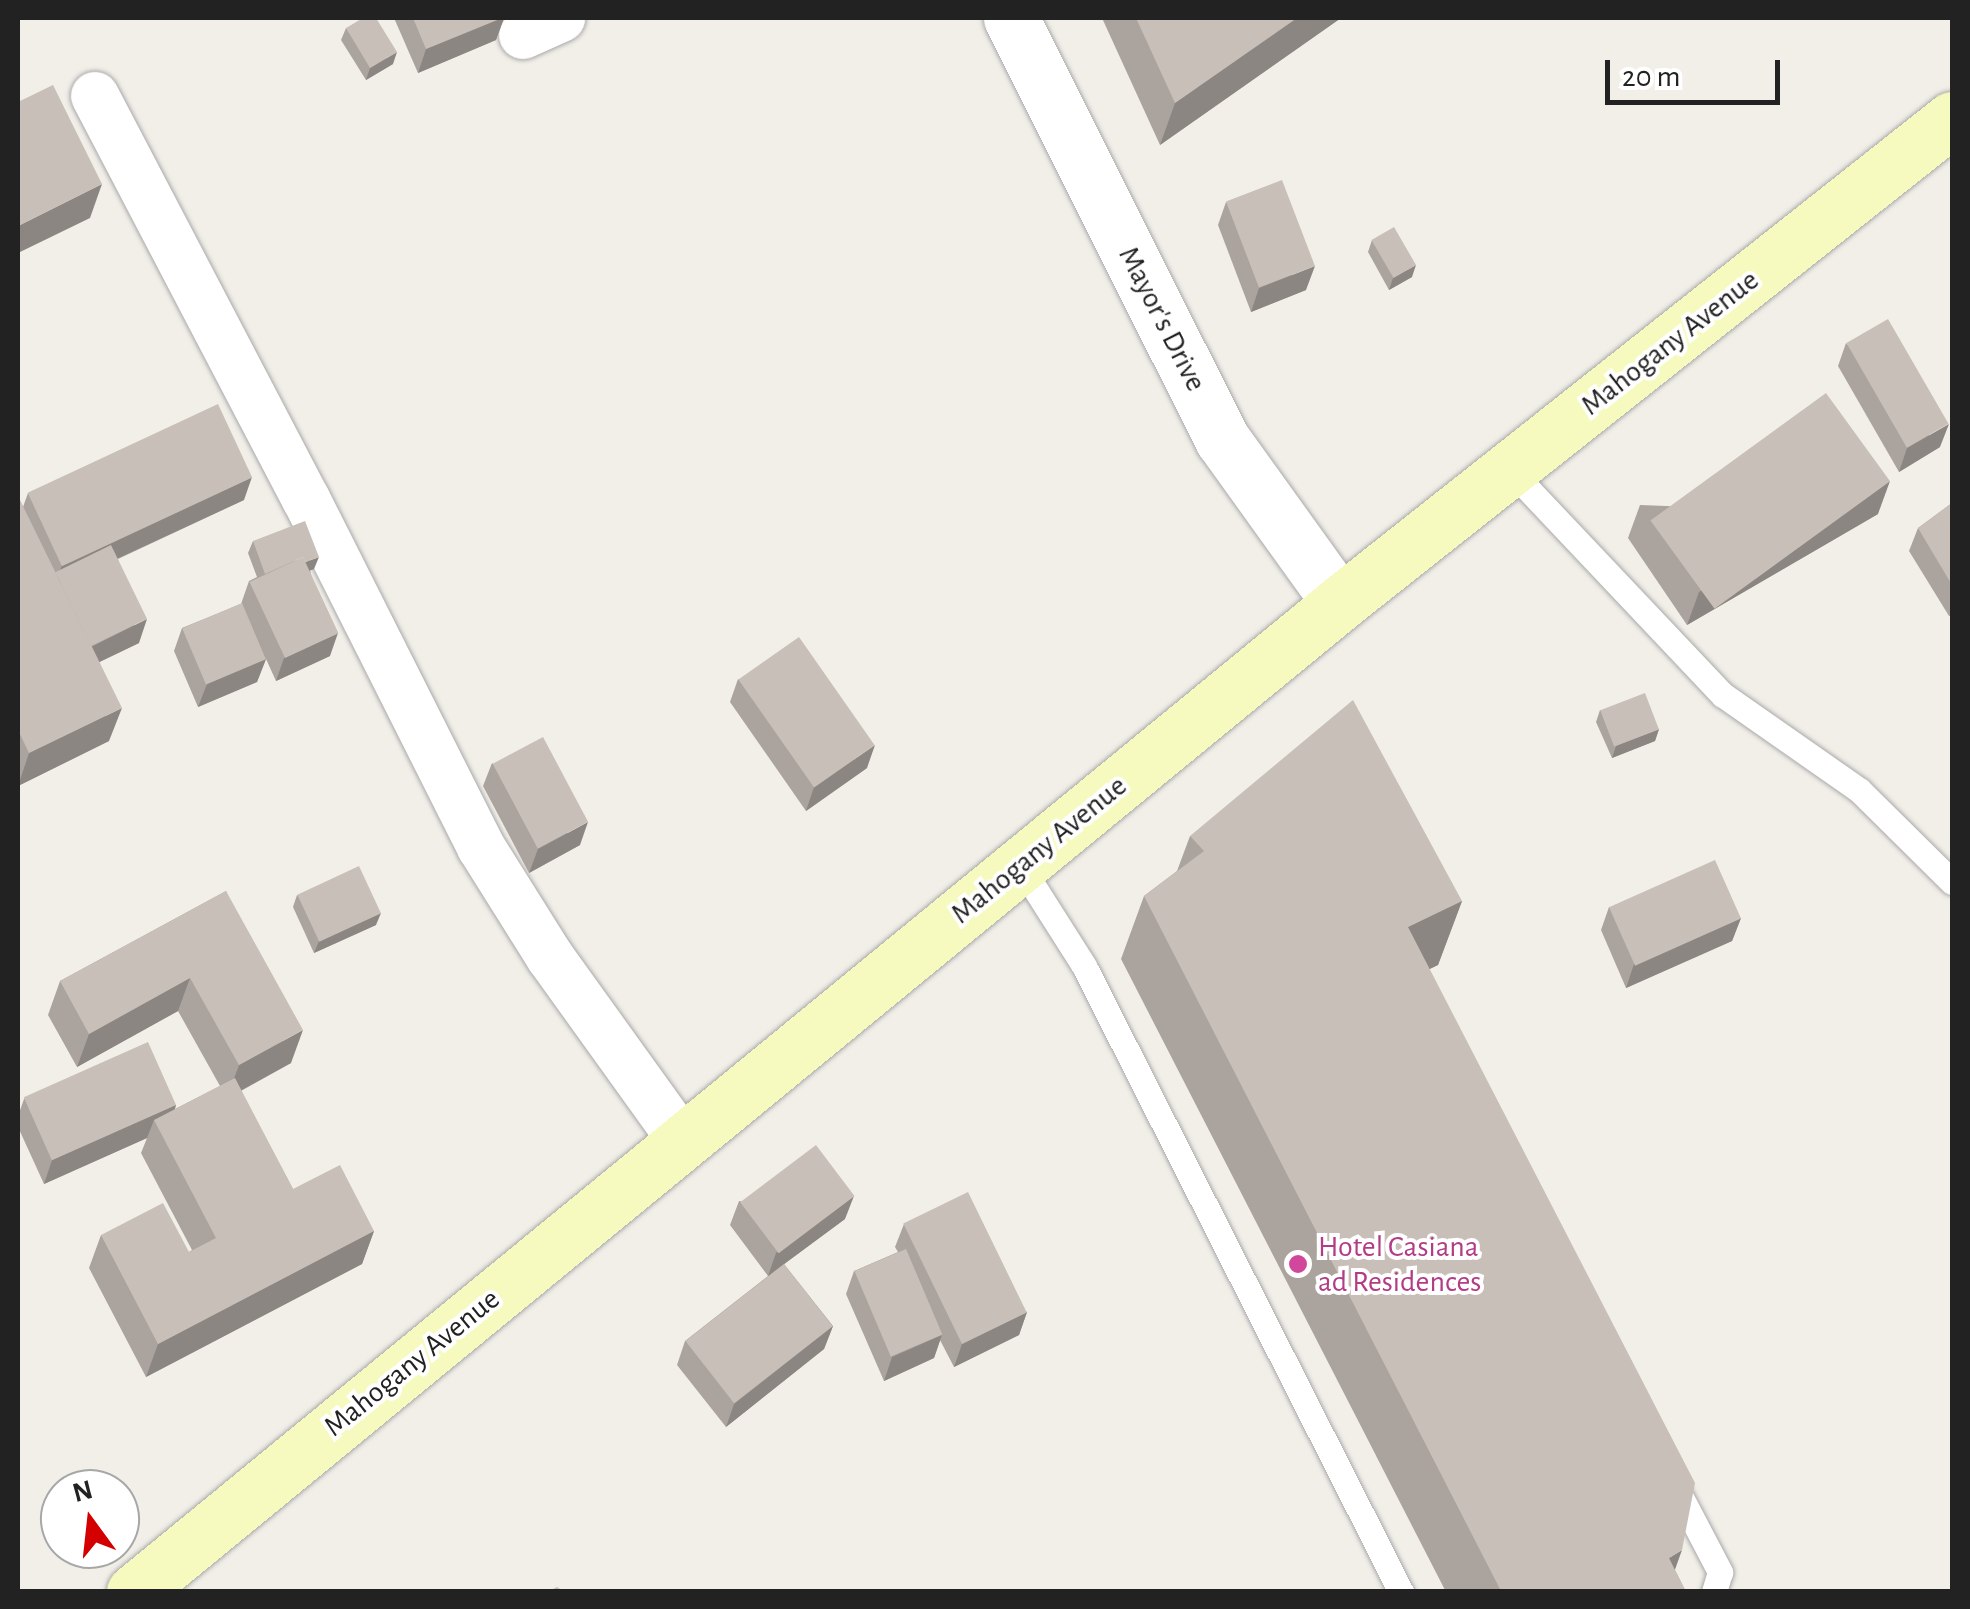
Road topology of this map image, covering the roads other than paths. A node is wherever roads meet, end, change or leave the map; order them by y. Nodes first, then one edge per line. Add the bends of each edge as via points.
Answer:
1 (1011, 18) edge
2 (95, 96) dead end
3 (1952, 119) edge
4 (1510, 470) junction
5 (1340, 603) junction
6 (1020, 865) junction
7 (1952, 882) edge
8 (682, 1141) junction
9 (1666, 1467) edge
10 (134, 1592) edge
11 (1400, 1592) edge
12 (1714, 1592) edge

1 - 5 street, Mayor's Drive via 1222,439
2 - 8 street via 481,848
3 - 4 main road, Mahogany Avenue
4 - 5 main road, Mahogany Avenue
4 - 7 lane via 1723,694 1859,790
5 - 6 main road, Mahogany Avenue
6 - 8 main road, Mahogany Avenue
6 - 11 lane via 1084,966
8 - 10 main road, Mahogany Avenue
9 - 12 lane via 1720,1572

